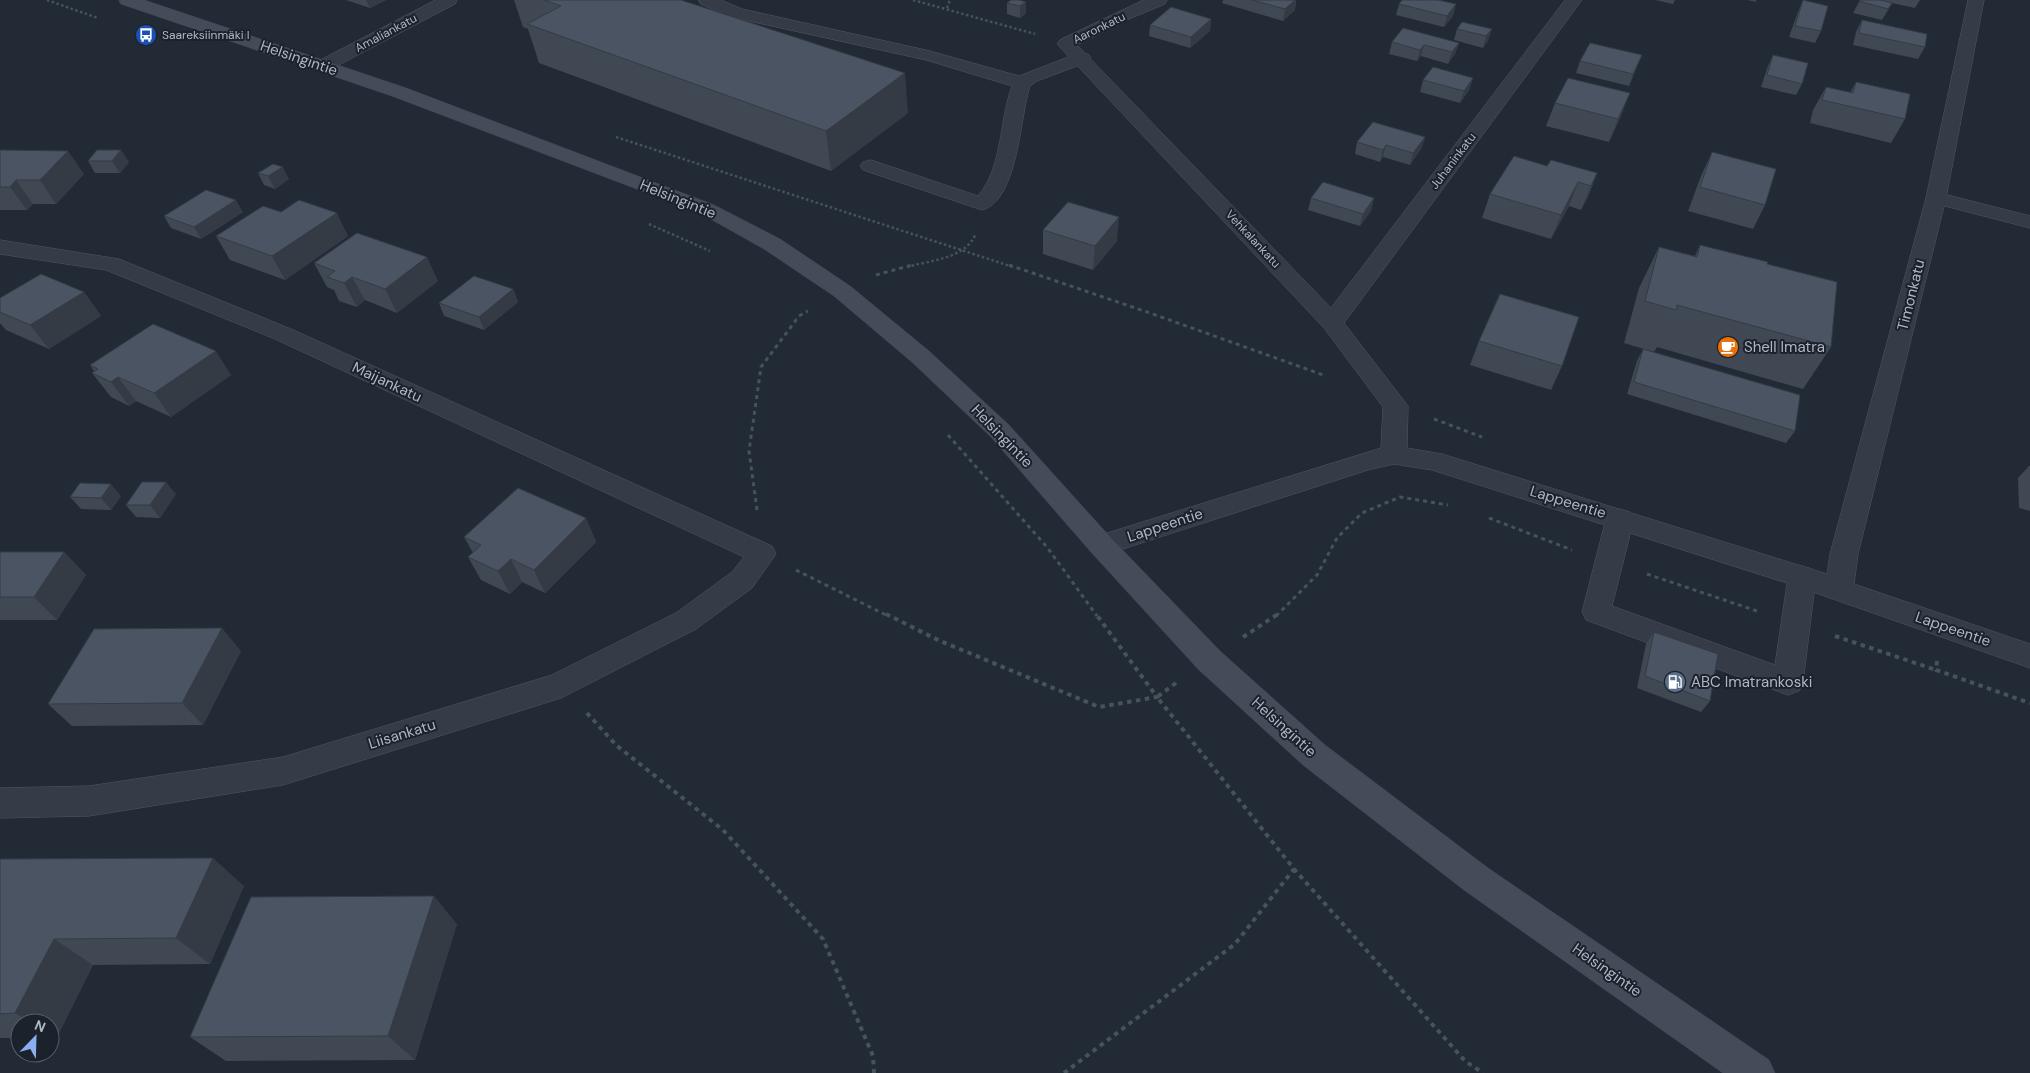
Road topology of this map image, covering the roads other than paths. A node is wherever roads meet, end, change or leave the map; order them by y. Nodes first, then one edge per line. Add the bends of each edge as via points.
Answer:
1 (127, 0) edge
2 (449, 0) edge
3 (707, 0) edge
4 (1159, 0) edge
5 (1574, 0) edge
6 (1976, 0) edge
7 (1066, 44) joint
8 (1082, 58) junction
9 (323, 66) junction
10 (1022, 83) junction
11 (870, 166) dead end
12 (1936, 198) junction
13 (2030, 222) edge
14 (0, 247) edge
15 (1332, 323) junction
16 (1394, 455) junction
17 (1620, 519) junction
18 (1101, 545) junction
19 (762, 554) joint
20 (1802, 576) junction
21 (1839, 589) junction
22 (2030, 656) edge
23 (0, 803) edge
24 (1756, 1073) edge

1 - 9 main road, Helsingintie
2 - 9 street, Amaliankatu
3 - 10 street via 737,13 930,56
4 - 7 street, Aaronkatu
5 - 15 street, Juhaninkatu
6 - 12 street, Timonkatu
7 - 8 street, Vehkalankatu
8 - 10 street
8 - 15 street, Vehkalankatu
9 - 18 main road, Helsingintie via 707,209 772,244 842,291 921,357 1000,432
10 - 11 street via 996,187 982,204
12 - 13 street
12 - 21 street, Timonkatu via 1847,545
14 - 19 street, Maijankatu via 112,264 283,334
15 - 16 street, Vehkalankatu via 1396,406
16 - 17 street, Lappeentie via 1433,461
16 - 18 street, Lappeentie
17 - 20 street, Lappeentie
17 - 20 street via 1596,612 1788,682
18 - 24 main road, Helsingintie via 1208,660 1314,755 1476,879
19 - 23 street, Liisankatu via 742,580 686,621 561,685 283,771 89,801
20 - 21 street, Lappeentie
21 - 22 street, Lappeentie

